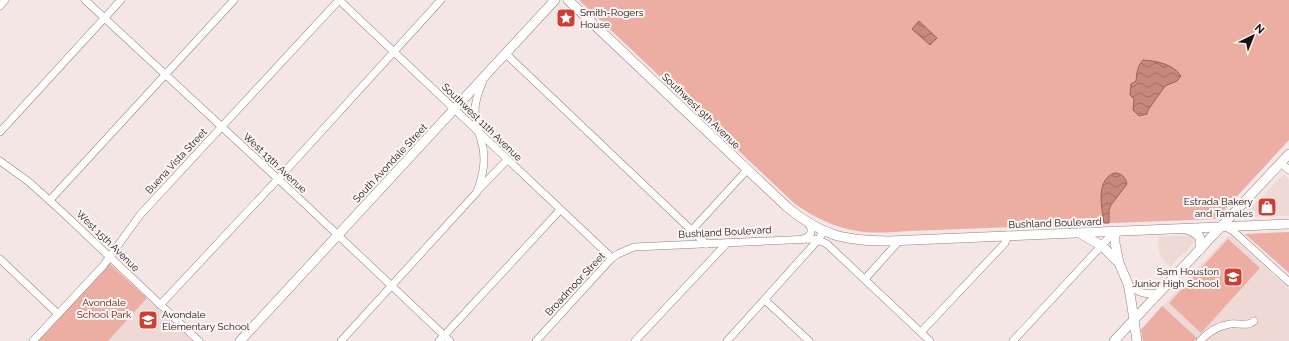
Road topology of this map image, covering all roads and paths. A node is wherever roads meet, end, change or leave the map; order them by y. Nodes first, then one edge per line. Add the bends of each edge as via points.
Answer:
1 (5, 0) edge
2 (85, 0) edge
3 (121, 0) edge
4 (234, 0) edge
5 (339, 0) edge
6 (441, 0) edge
7 (555, 0) edge
8 (568, 0) edge
9 (0, 6) edge
10 (105, 18) junction
11 (394, 52) junction
12 (506, 54) junction
13 (165, 74) junction
14 (485, 76) junction
15 (454, 110) junction
16 (222, 127) junction
17 (0, 132) edge
18 (478, 132) junction
19 (1289, 154) edge
20 (507, 160) junction
21 (0, 161) edge
22 (1281, 163) junction
23 (747, 170) junction
24 (1289, 170) edge
25 (278, 179) junction
26 (477, 192) junction
27 (50, 200) junction
28 (560, 210) junction
29 (1289, 224) edge
30 (810, 226) junction
31 (1222, 226) junction
32 (1186, 228) junction
33 (691, 231) junction
34 (1115, 231) junction
35 (1078, 232) junction
36 (337, 235) junction
37 (1008, 235) junction
38 (821, 236) junction
39 (844, 238) junction
40 (801, 240) junction
41 (900, 240) junction
42 (727, 243) junction
43 (706, 244) junction
44 (1102, 246) junction
45 (634, 247) joint
46 (1200, 250) junction
47 (835, 251) junction
48 (110, 256) junction
49 (612, 258) junction
50 (0, 259) edge
51 (1119, 263) junction
52 (865, 280) junction
53 (1289, 282) edge
54 (1128, 284) junction
55 (391, 286) junction
56 (1162, 291) junction
57 (765, 300) junction
58 (160, 305) junction
59 (58, 314) junction
60 (1134, 320) junction
61 (1254, 320) dead end
62 (921, 332) junction
63 (444, 335) junction
64 (33, 341) edge
65 (199, 341) edge
66 (240, 341) edge
67 (341, 341) edge
68 (439, 341) edge
69 (450, 341) edge
70 (536, 341) edge
71 (635, 341) edge
72 (727, 341) edge
73 (809, 341) edge
74 (930, 341) edge
75 (1013, 341) edge
76 (1114, 341) edge
77 (1137, 341) edge
78 (1200, 341) edge

1 - 9 street
2 - 10 street, West 13th Avenue
3 - 10 street
4 - 13 street
5 - 11 street, Southwest 11th Avenue
5 - 16 street, Buena Vista Street
6 - 11 street
7 - 12 main road, South Avondale Street
8 - 23 main road, Southwest 9th Avenue
10 - 13 street, West 13th Avenue
10 - 17 street
11 - 15 street, Southwest 11th Avenue
11 - 25 street
12 - 14 main road, South Avondale Street
12 - 33 street
13 - 16 street, West 13th Avenue
13 - 27 street
14 - 15 main road, South Avondale Street
14 - 18 street via 475,108
15 - 18 street, Southwest 11th Avenue
15 - 36 main road, South Avondale Street
16 - 25 street, West 13th Avenue
16 - 48 street, Buena Vista Street via 140,214
18 - 20 street, Southwest 11th Avenue
18 - 26 street via 484,151 484,163
19 - 22 main road
20 - 26 street
20 - 28 street, Southwest 11th Avenue
21 - 27 street, West 15th Avenue
22 - 24 street
22 - 31 main road
23 - 30 main road, Southwest 9th Avenue
23 - 33 street
25 - 36 street, West 13th Avenue
25 - 58 street
26 - 55 street
27 - 48 street, West 15th Avenue
28 - 49 street, Southwest 11th Avenue
28 - 63 street
29 - 31 main road, Bushland Boulevard
30 - 38 main road, Southwest 9th Avenue
30 - 40 street via 810,235
31 - 32 main road, Bushland Boulevard
31 - 46 main road
31 - 53 street via 1233,231
32 - 34 main road, Bushland Boulevard
32 - 46 main road via 1199,236
33 - 43 street
34 - 35 main road, Bushland Boulevard
34 - 44 street
34 - 51 main road
35 - 37 main road, Bushland Boulevard
35 - 44 main road
36 - 55 street, West 13th Avenue
36 - 66 main road, South Avondale Street
37 - 41 main road, Bushland Boulevard
37 - 62 street via 1005,243
38 - 39 main road, Bushland Boulevard
38 - 40 street, Bushland Boulevard
38 - 47 street, Southwest 9th Avenue
38 - 57 street
39 - 41 main road, Bushland Boulevard via 870,241
39 - 47 street via 833,242
40 - 42 street, Bushland Boulevard
41 - 52 street
42 - 43 street, Bushland Boulevard
42 - 71 street
43 - 45 street, Bushland Boulevard
44 - 51 main road
44 - 75 street
45 - 49 street, Broadmoor Street
46 - 56 main road
47 - 52 street, Southwest 9th Avenue
48 - 58 street, West 15th Avenue
48 - 59 street, Buena Vista Street
49 - 70 street, Broadmoor Street
50 - 59 street
51 - 54 main road
52 - 62 street, Southwest 9th Avenue
54 - 56 street via 1146,294
54 - 60 main road
55 - 63 street, West 13th Avenue
55 - 67 street
56 - 60 main road
57 - 72 street
57 - 73 street
58 - 65 street, West 15th Avenue
59 - 64 street, Buena Vista Street
60 - 76 main road
60 - 77 main road
61 - 78 street via 1249,324 1220,327
62 - 74 street, Southwest 9th Avenue
63 - 68 street
63 - 69 street, West 13th Avenue

